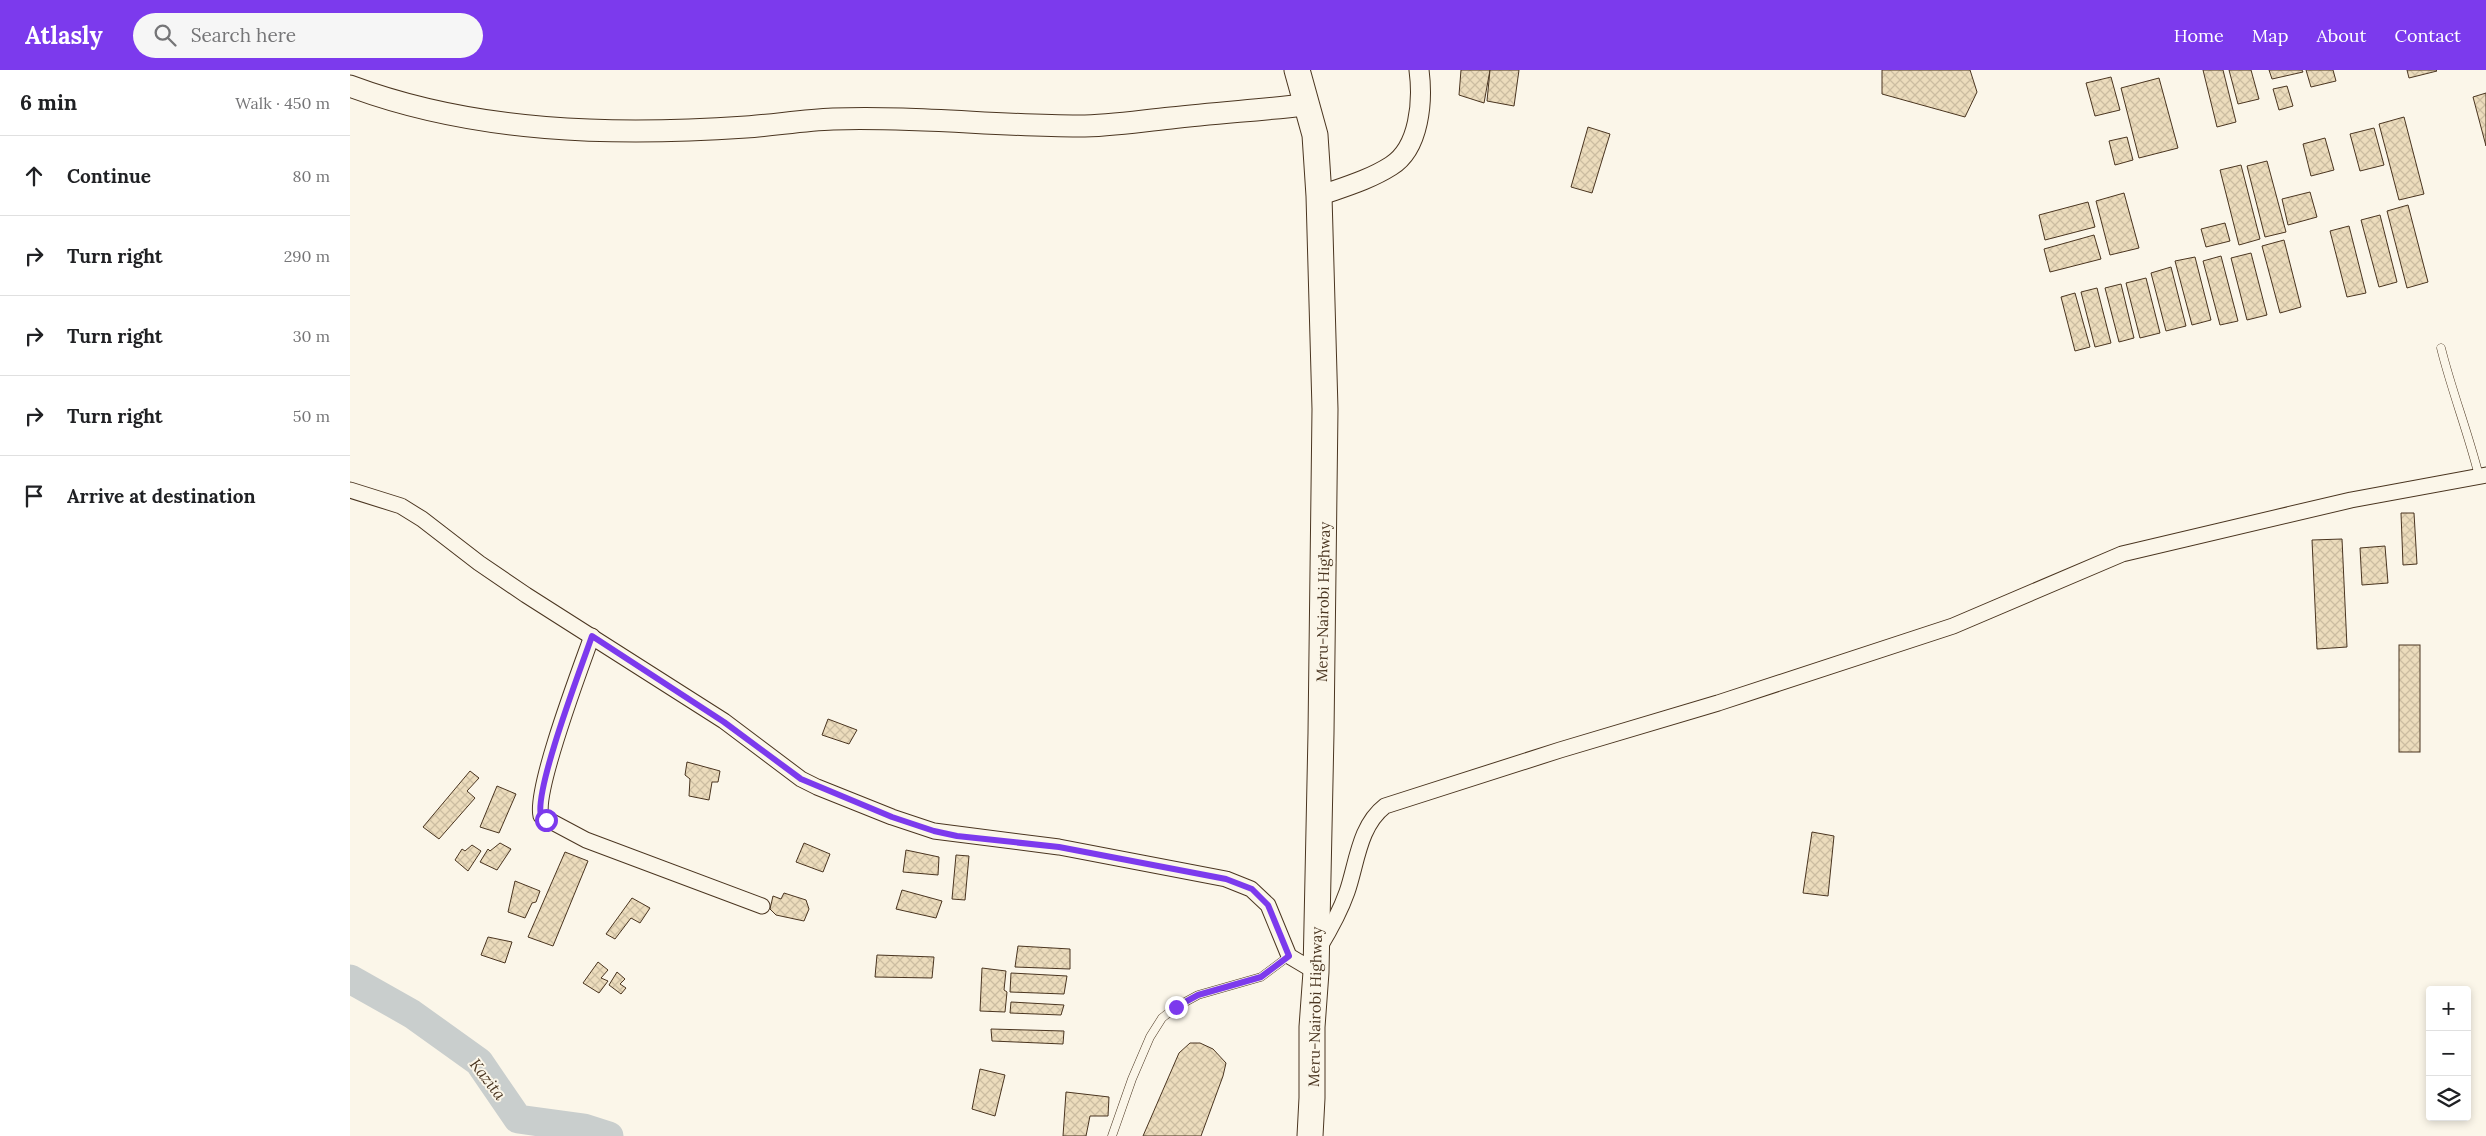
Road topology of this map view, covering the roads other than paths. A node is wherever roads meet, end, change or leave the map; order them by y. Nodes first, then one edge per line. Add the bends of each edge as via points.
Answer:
1 (1297, 70) edge
2 (1419, 70) edge
3 (350, 86) edge
4 (1305, 105) junction
5 (1319, 196) junction
6 (2441, 348) dead end
7 (2483, 475) edge
8 (350, 490) edge
9 (592, 636) junction
10 (762, 906) dead end
11 (1289, 956) junction
12 (1316, 963) junction
13 (1112, 1136) edge
14 (1310, 1136) edge

1 - 4 highway, Meru-Nairobi Highway
2 - 5 street via 1419,114 1414,136 1403,154 1393,166 1367,179
3 - 4 main road via 454,116 526,126 644,131 858,118 1080,126
4 - 5 highway, Meru-Nairobi Highway via 1315,136
5 - 12 highway, Meru-Nairobi Highway via 1325,437
6 - 7 lane via 2451,391
7 - 12 street via 2342,502 2122,554 1953,626 1385,806 1375,814 1366,830 1347,894
8 - 9 street via 401,506 479,563
9 - 10 street via 540,801 541,816 586,840
9 - 11 street via 724,722 801,779 892,817 949,834 1059,847 1226,879 1252,889 1268,905
11 - 12 street
11 - 13 lane via 1261,977 1198,995 1162,1018 1132,1079
12 - 14 highway, Meru-Nairobi Highway

